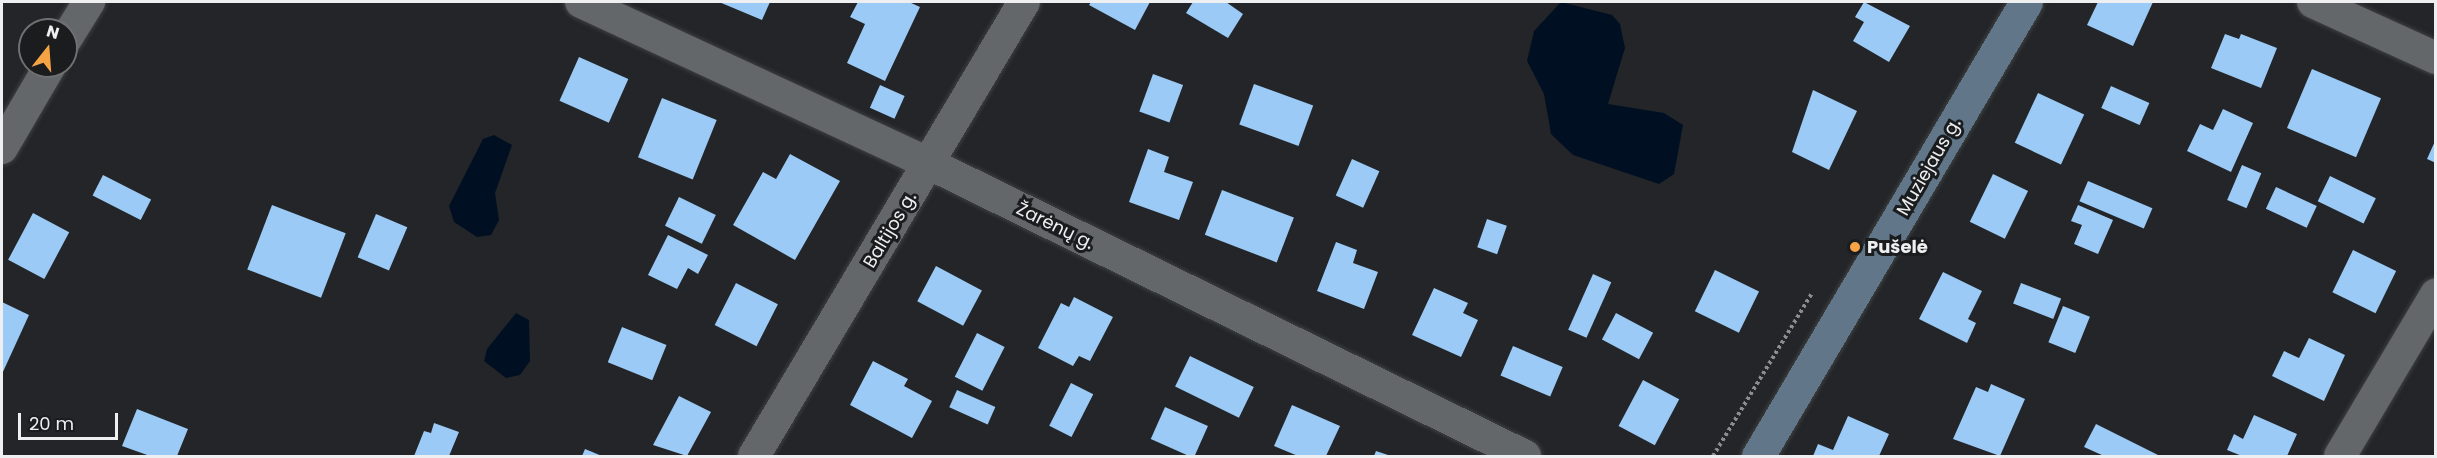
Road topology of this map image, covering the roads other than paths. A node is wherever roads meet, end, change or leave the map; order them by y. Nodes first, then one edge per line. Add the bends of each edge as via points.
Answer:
1 (89, 2) edge
2 (581, 2) edge
3 (1024, 2) edge
4 (2026, 2) edge
5 (2313, 2) edge
6 (78, 20) edge
7 (2436, 58) edge
8 (43, 78) edge
9 (2, 148) edge
10 (930, 164) junction
11 (2436, 294) edge
12 (754, 456) edge
13 (1525, 456) edge
14 (1758, 456) edge
15 (2340, 456) edge

1 - 6 street
2 - 10 street, Žarėnų g.
3 - 10 street, Baltijos g.
4 - 14 main road, Muziejaus g.
5 - 7 street
8 - 9 street
10 - 12 street, Baltijos g.
10 - 13 street, Žarėnų g.
11 - 15 street

